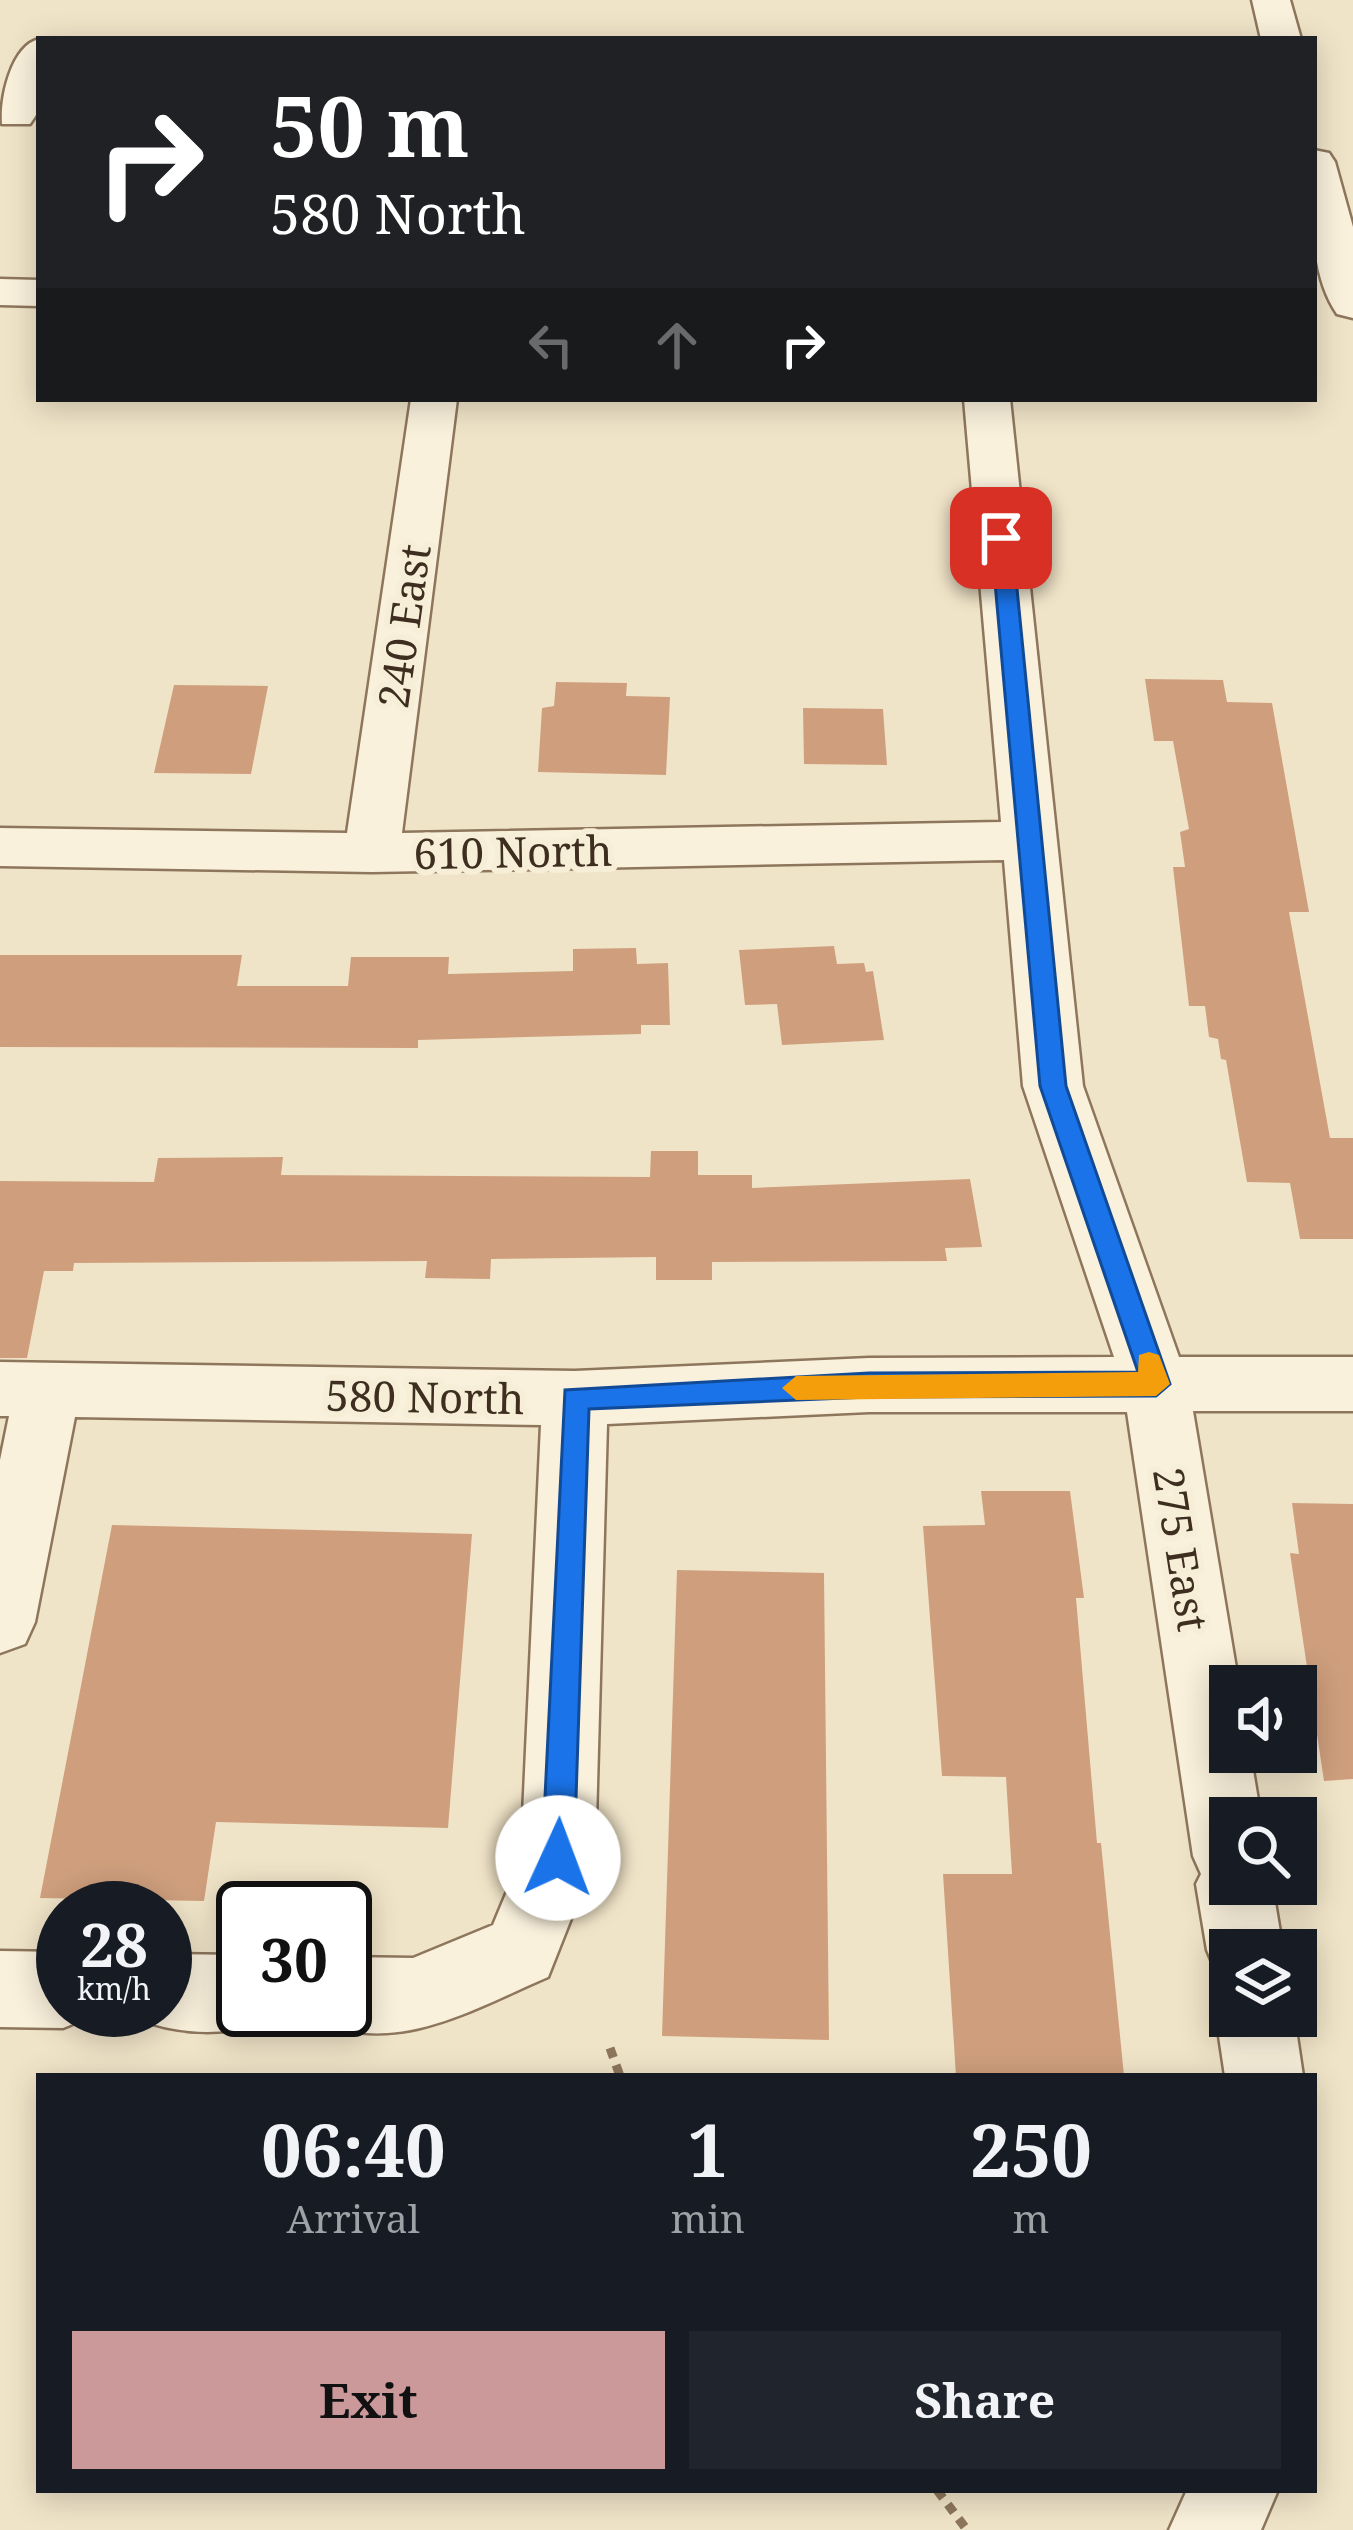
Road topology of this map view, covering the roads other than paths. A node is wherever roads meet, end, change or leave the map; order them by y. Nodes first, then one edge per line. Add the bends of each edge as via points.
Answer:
1 (1271, 0) edge
2 (1281, 36) edge
3 (36, 61) edge
4 (18, 115) edge
5 (1317, 173) edge
6 (0, 292) edge
7 (36, 293) edge
8 (1353, 305) edge
9 (434, 402) edge
10 (987, 402) edge
11 (1026, 841) junction
12 (0, 847) edge
13 (372, 854) junction
14 (1156, 1384) junction
15 (1353, 1384) edge
16 (24, 1389) edge
17 (575, 1398) junction
18 (0, 1622) edge
19 (1221, 1797) edge
20 (0, 1989) edge
21 (36, 1990) edge
22 (372, 1995) edge
23 (1258, 2037) edge
24 (1264, 2073) edge
25 (1233, 2493) edge
26 (1214, 2530) edge

1 - 2 street
3 - 4 street
5 - 8 street
6 - 7 street
9 - 13 street, 240 East
10 - 11 street, 275 East
11 - 13 street, 610 North
11 - 14 street, 275 East via 1053,1086
12 - 13 street, 610 North
14 - 15 street, 580 North
14 - 17 street, 580 North
14 - 19 street, 275 East
16 - 17 street, 580 North
16 - 18 street
17 - 22 street via 558,1858 520,1951 414,1996
20 - 21 street
23 - 24 street
25 - 26 street

